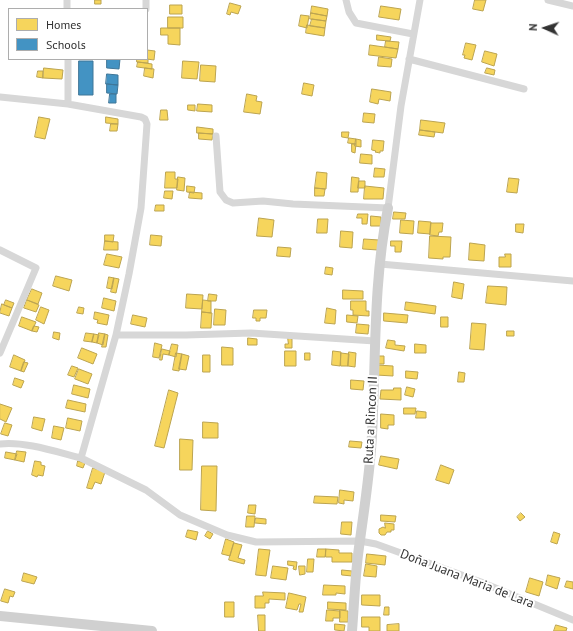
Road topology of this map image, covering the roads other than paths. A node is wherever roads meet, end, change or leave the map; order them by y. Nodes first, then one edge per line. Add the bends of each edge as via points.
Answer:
1 (346, 0) edge
2 (420, 0) edge
3 (548, 0) edge
4 (556, 1) edge
5 (573, 6) edge
6 (413, 34) junction
7 (409, 59) junction
8 (68, 60) edge
9 (524, 89) dead end
10 (0, 97) edge
11 (68, 104) junction
12 (216, 136) dead end
13 (388, 208) junction
14 (0, 250) edge
15 (380, 264) junction
16 (573, 281) edge
17 (116, 335) junction
18 (375, 341) junction
19 (0, 354) edge
20 (0, 444) edge
21 (81, 458) junction
22 (360, 542) junction
23 (0, 616) edge
24 (573, 620) edge
25 (152, 631) edge
26 (352, 631) edge

1 - 6 street via 349,12 356,23
2 - 6 street
3 - 4 street
4 - 5 street
6 - 7 street
7 - 9 street
7 - 13 street
8 - 11 street
10 - 11 street
11 - 17 street via 141,117 147,124 141,208
12 - 13 street via 220,192 230,202 263,201
13 - 15 street, Ruta a Rincon II
14 - 19 street via 36,268
15 - 16 street
15 - 18 street, Ruta a Rincon II
17 - 18 street via 251,333
17 - 21 street
18 - 22 street, Ruta a Rincon II via 372,436
20 - 21 street, Doña Juana Maria de Lara via 10,443
21 - 22 street, Doña Juana Maria de Lara via 146,490 180,515 226,536 256,542
22 - 24 street, Doña Juana Maria de Lara via 392,549 474,579
22 - 26 street, Ruta a Rincon II
23 - 25 street

